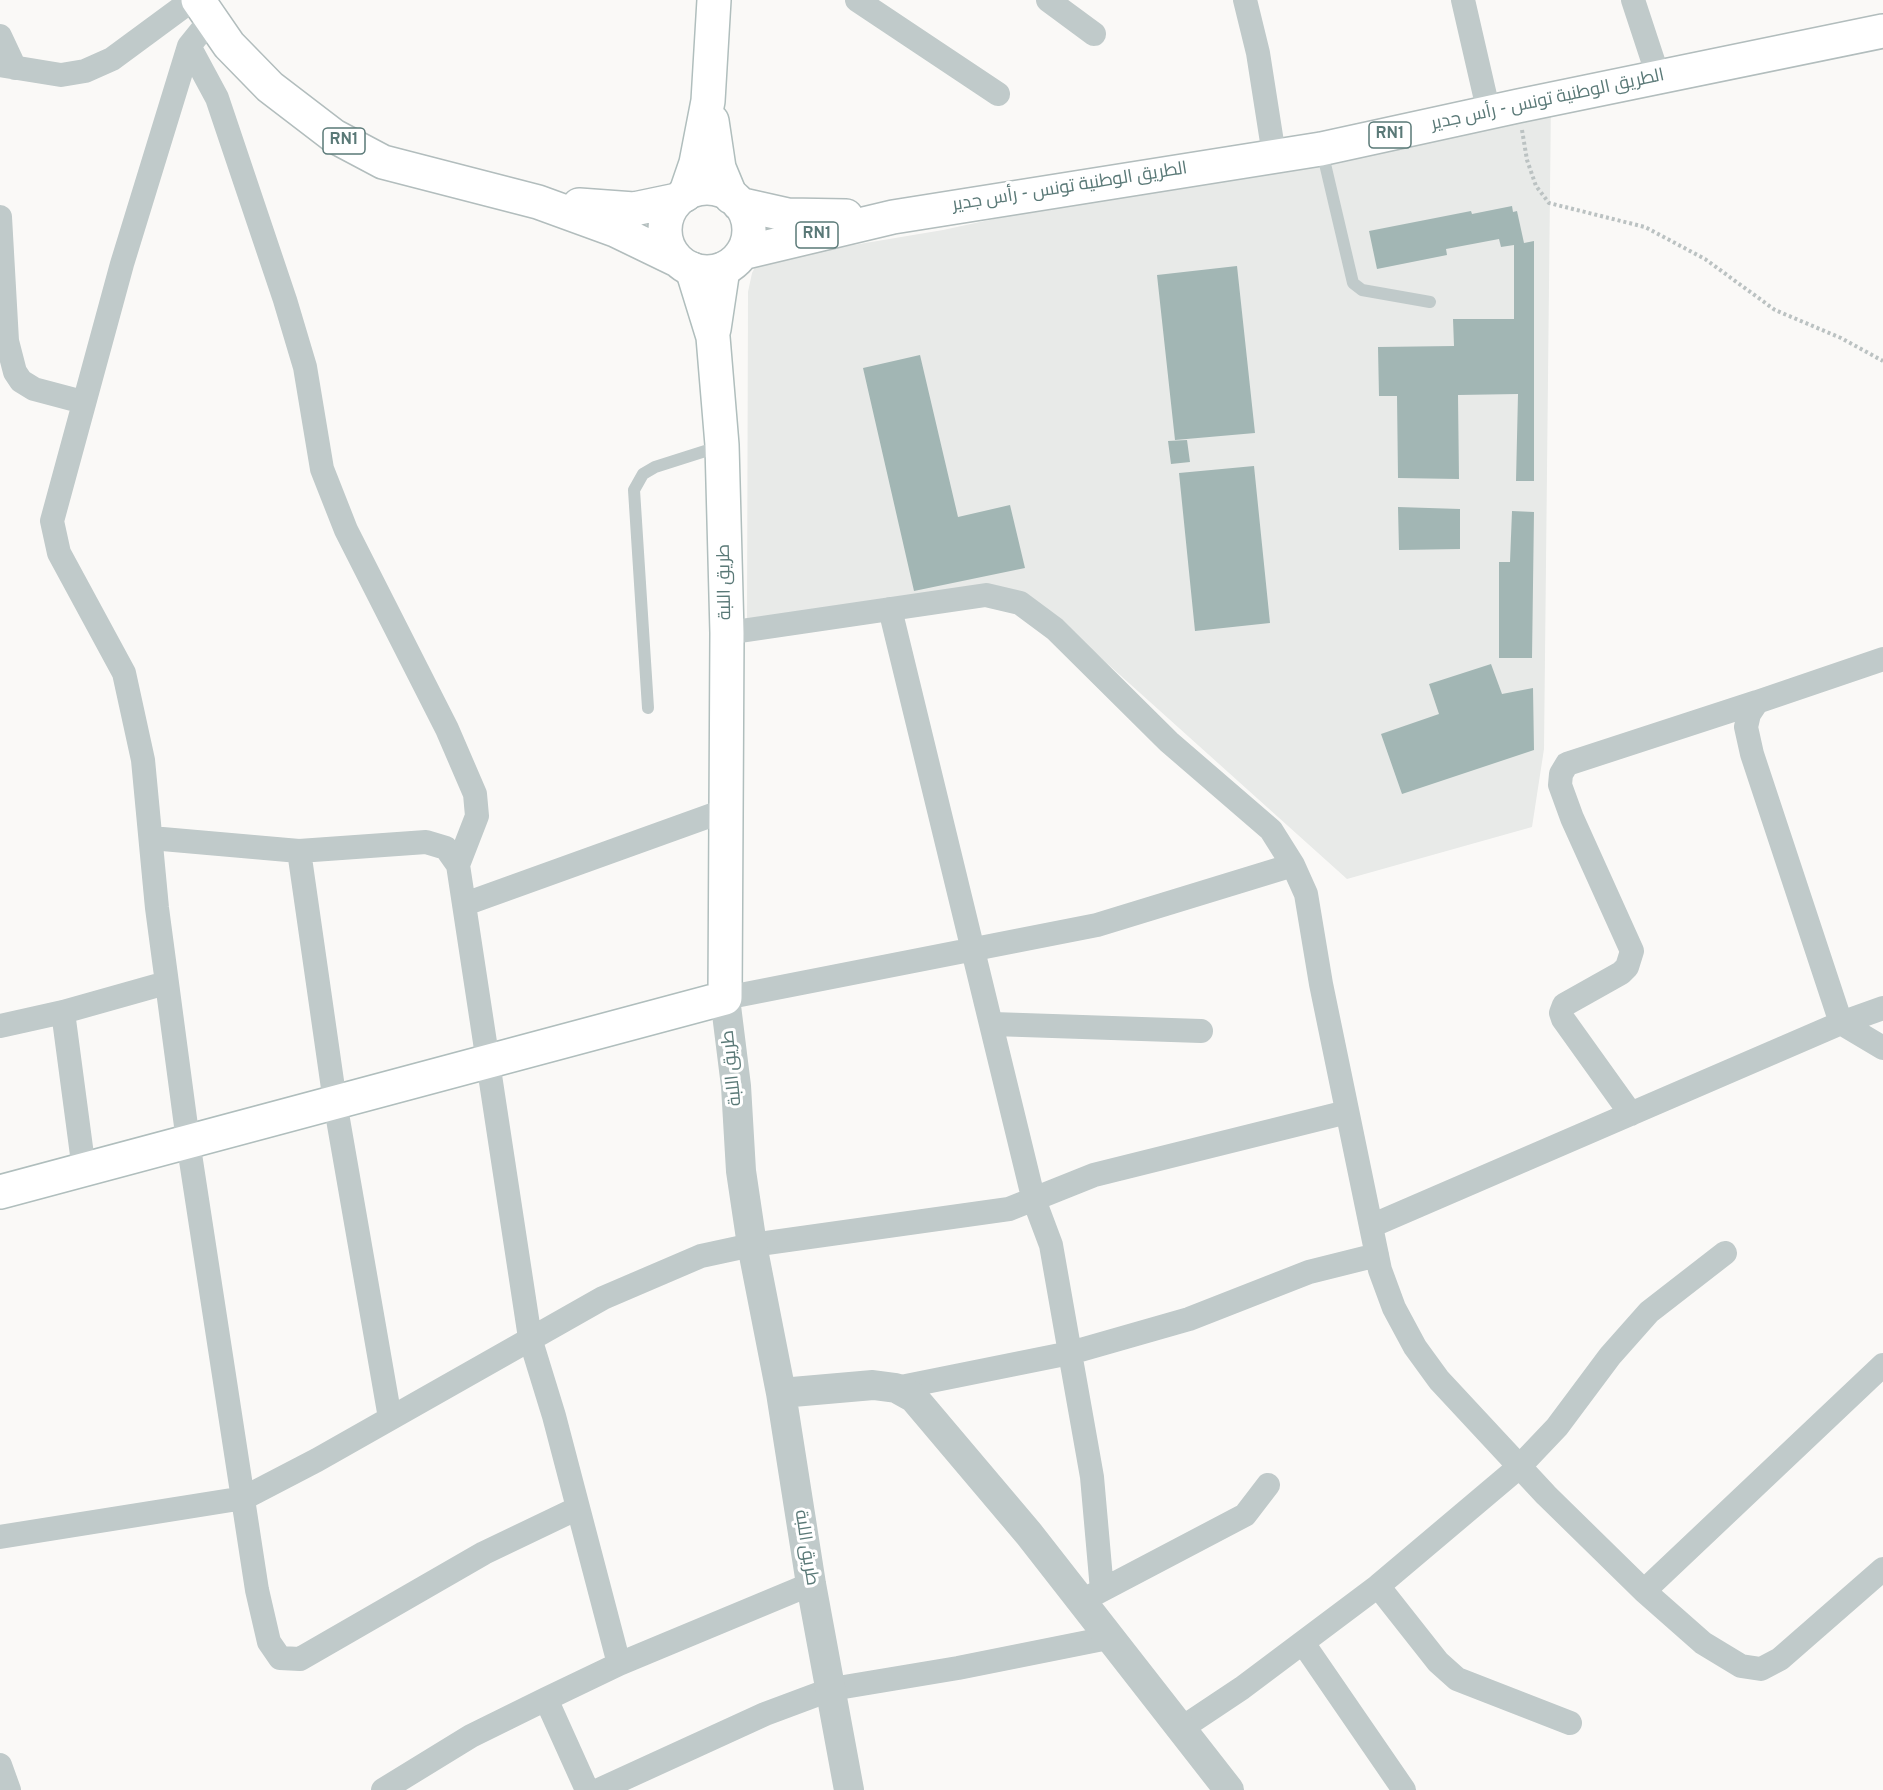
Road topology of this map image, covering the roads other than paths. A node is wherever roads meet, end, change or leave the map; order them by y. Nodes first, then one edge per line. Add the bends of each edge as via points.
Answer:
1 (714, 0) edge
2 (857, 0) edge
3 (1048, 0) edge
4 (1245, 0) edge
5 (1462, 0) edge
6 (1633, 0) edge
7 (200, 7) edge
8 (1883, 31) edge
9 (1094, 34) dead end
10 (0, 36) edge
11 (189, 46) junction
12 (8, 66) edge
13 (1659, 79) junction
14 (998, 94) dead end
15 (708, 101) junction
16 (1503, 109) junction
17 (1321, 149) junction
18 (1274, 155) junction
19 (681, 198) junction
20 (538, 201) junction
21 (735, 201) junction
22 (0, 217) edge
23 (893, 217) junction
24 (708, 263) junction
25 (1430, 302) dead end
26 (83, 402) junction
27 (722, 445) junction
28 (890, 609) junction
29 (727, 633) junction
30 (1883, 659) edge
31 (1757, 702) junction
32 (648, 708) dead end
33 (726, 810) junction
34 (151, 838) junction
35 (299, 851) junction
36 (458, 865) junction
37 (1293, 865) junction
38 (465, 904) junction
39 (974, 949) junction
40 (166, 984) junction
41 (725, 998) junction
42 (1883, 1008) edge
43 (63, 1012) junction
44 (1841, 1023) junction
45 (993, 1024) junction
46 (0, 1026) edge
47 (1201, 1031) dead end
48 (1883, 1048) edge
49 (488, 1061) junction
50 (335, 1102) junction
51 (1347, 1112) junction
52 (1631, 1114) junction
53 (188, 1141) junction
54 (84, 1170) junction
55 (0, 1192) edge
56 (1033, 1197) junction
57 (1371, 1226) junction
58 (752, 1245) junction
59 (1725, 1253) dead end
60 (1377, 1255) junction
61 (530, 1338) junction
62 (1070, 1353) junction
63 (1883, 1365) edge
64 (896, 1388) junction
65 (781, 1393) junction
66 (390, 1418) junction
67 (1519, 1467) junction
68 (1268, 1485) dead end
69 (244, 1498) junction
70 (578, 1508) junction
71 (0, 1537) edge
72 (1883, 1569) edge
73 (811, 1584) junction
74 (1378, 1586) junction
75 (1644, 1591) junction
76 (1092, 1595) junction
77 (1108, 1638) junction
78 (1303, 1644) junction
79 (619, 1664) junction
80 (832, 1689) junction
81 (546, 1699) junction
82 (1570, 1723) dead end
83 (1182, 1728) junction
84 (0, 1765) edge
85 (9, 1790) edge
86 (383, 1790) edge
87 (587, 1790) edge
88 (599, 1790) edge
89 (849, 1790) edge
90 (1229, 1790) edge
91 (1404, 1790) edge

1 - 15 main road
2 - 14 street
3 - 9 street
4 - 18 street via 1258,53
5 - 16 street
6 - 13 street
7 - 11 street
7 - 12 street via 85,71 61,75
7 - 20 main road, RN1 via 229,45 270,87 334,136 383,162
8 - 13 main road, الطريق الوطنية تونس - رأس جدير / RN1
10 - 12 street
11 - 26 street
11 - 36 street via 217,98 285,300 305,368 322,469 346,530 447,729 475,794 477,816
13 - 16 main road, الطريق الوطنية تونس - رأس جدير / RN1
15 - 19 main road, طريق اللبة via 696,163
15 - 21 main road via 719,168
16 - 17 main road, الطريق الوطنية تونس - رأس جدير / RN1
17 - 18 main road, الطريق الوطنية تونس - رأس جدير / RN1
17 - 25 lane via 1353,283 1362,290
18 - 23 main road, الطريق الوطنية تونس - رأس جدير / RN1
19 - 20 main road, RN1 via 634,209
19 - 21 main road, RN1 via 709,189
19 - 24 main road, طريق اللبة via 669,211 665,230 669,250
20 - 24 main road, RN1
21 - 23 main road, الطريق الوطنية تونس - رأس جدير / RN1 via 788,215
21 - 24 main road via 748,223 746,243
22 - 26 street via 7,341 15,372 34,389
23 - 24 main road, الطريق الوطنية تونس - رأس جدير / RN1
24 - 27 main road, طريق اللبة
26 - 34 street via 56,501 54,536 59,553 124,673 142,760
27 - 29 main road, طريق اللبة
27 - 32 lane via 655,467 644,474 634,490
28 - 29 street
28 - 37 street via 986,595 1020,603 1055,629 1169,742 1271,830
28 - 39 street
29 - 33 main road, طريق اللبة
30 - 31 street
31 - 44 street via 1746,727 1752,754
31 - 52 street via 1568,764 1561,774 1560,785 1572,818 1632,951 1621,973 1564,1005 1561,1013
33 - 38 street
33 - 41 main road, طريق اللبة
34 - 35 street
34 - 40 street
35 - 36 street via 426,842 446,848
35 - 50 street
36 - 38 street
37 - 39 street via 1097,925
37 - 51 street via 1306,894
38 - 49 street
39 - 41 street
39 - 45 street
40 - 43 street
40 - 53 street
41 - 49 main road
41 - 58 street, طريق اللبة
42 - 44 street
43 - 46 street
43 - 54 street
44 - 48 street
44 - 52 street
45 - 47 street
45 - 56 street
49 - 50 main road
49 - 61 street
50 - 53 main road
50 - 66 street
51 - 56 street via 1156,1158
51 - 57 street
52 - 57 street
53 - 54 main road
53 - 69 street
54 - 55 main road
56 - 58 street via 1009,1209
56 - 62 street via 1051,1245
57 - 60 street
58 - 61 street via 702,1256 654,1275
58 - 65 street, طريق اللبة
59 - 67 street via 1649,1312 1557,1427
60 - 62 street via 1309,1272 1189,1319
60 - 67 street via 1394,1308 1415,1347 1439,1380
61 - 66 street
61 - 70 street
62 - 64 street
62 - 76 street via 1092,1477
63 - 75 street
64 - 65 street via 873,1385
64 - 76 street via 914,1398
65 - 73 street, طريق اللبة
66 - 69 street
67 - 74 street
67 - 75 street
68 - 76 street via 1245,1515
69 - 70 street via 256,1590 269,1642 280,1658 300,1659 484,1554
69 - 71 street
70 - 79 street
72 - 75 street via 1780,1659 1761,1669 1741,1666 1703,1643
73 - 79 street
73 - 80 street, طريق اللبة
74 - 78 street
74 - 82 street via 1438,1662 1457,1679
76 - 77 street
77 - 80 street
77 - 83 street
78 - 83 street
78 - 91 street
79 - 81 street
80 - 88 street via 765,1714
80 - 89 street, طريق اللبة
81 - 86 street via 471,1736
81 - 87 street
83 - 90 street
84 - 85 street

